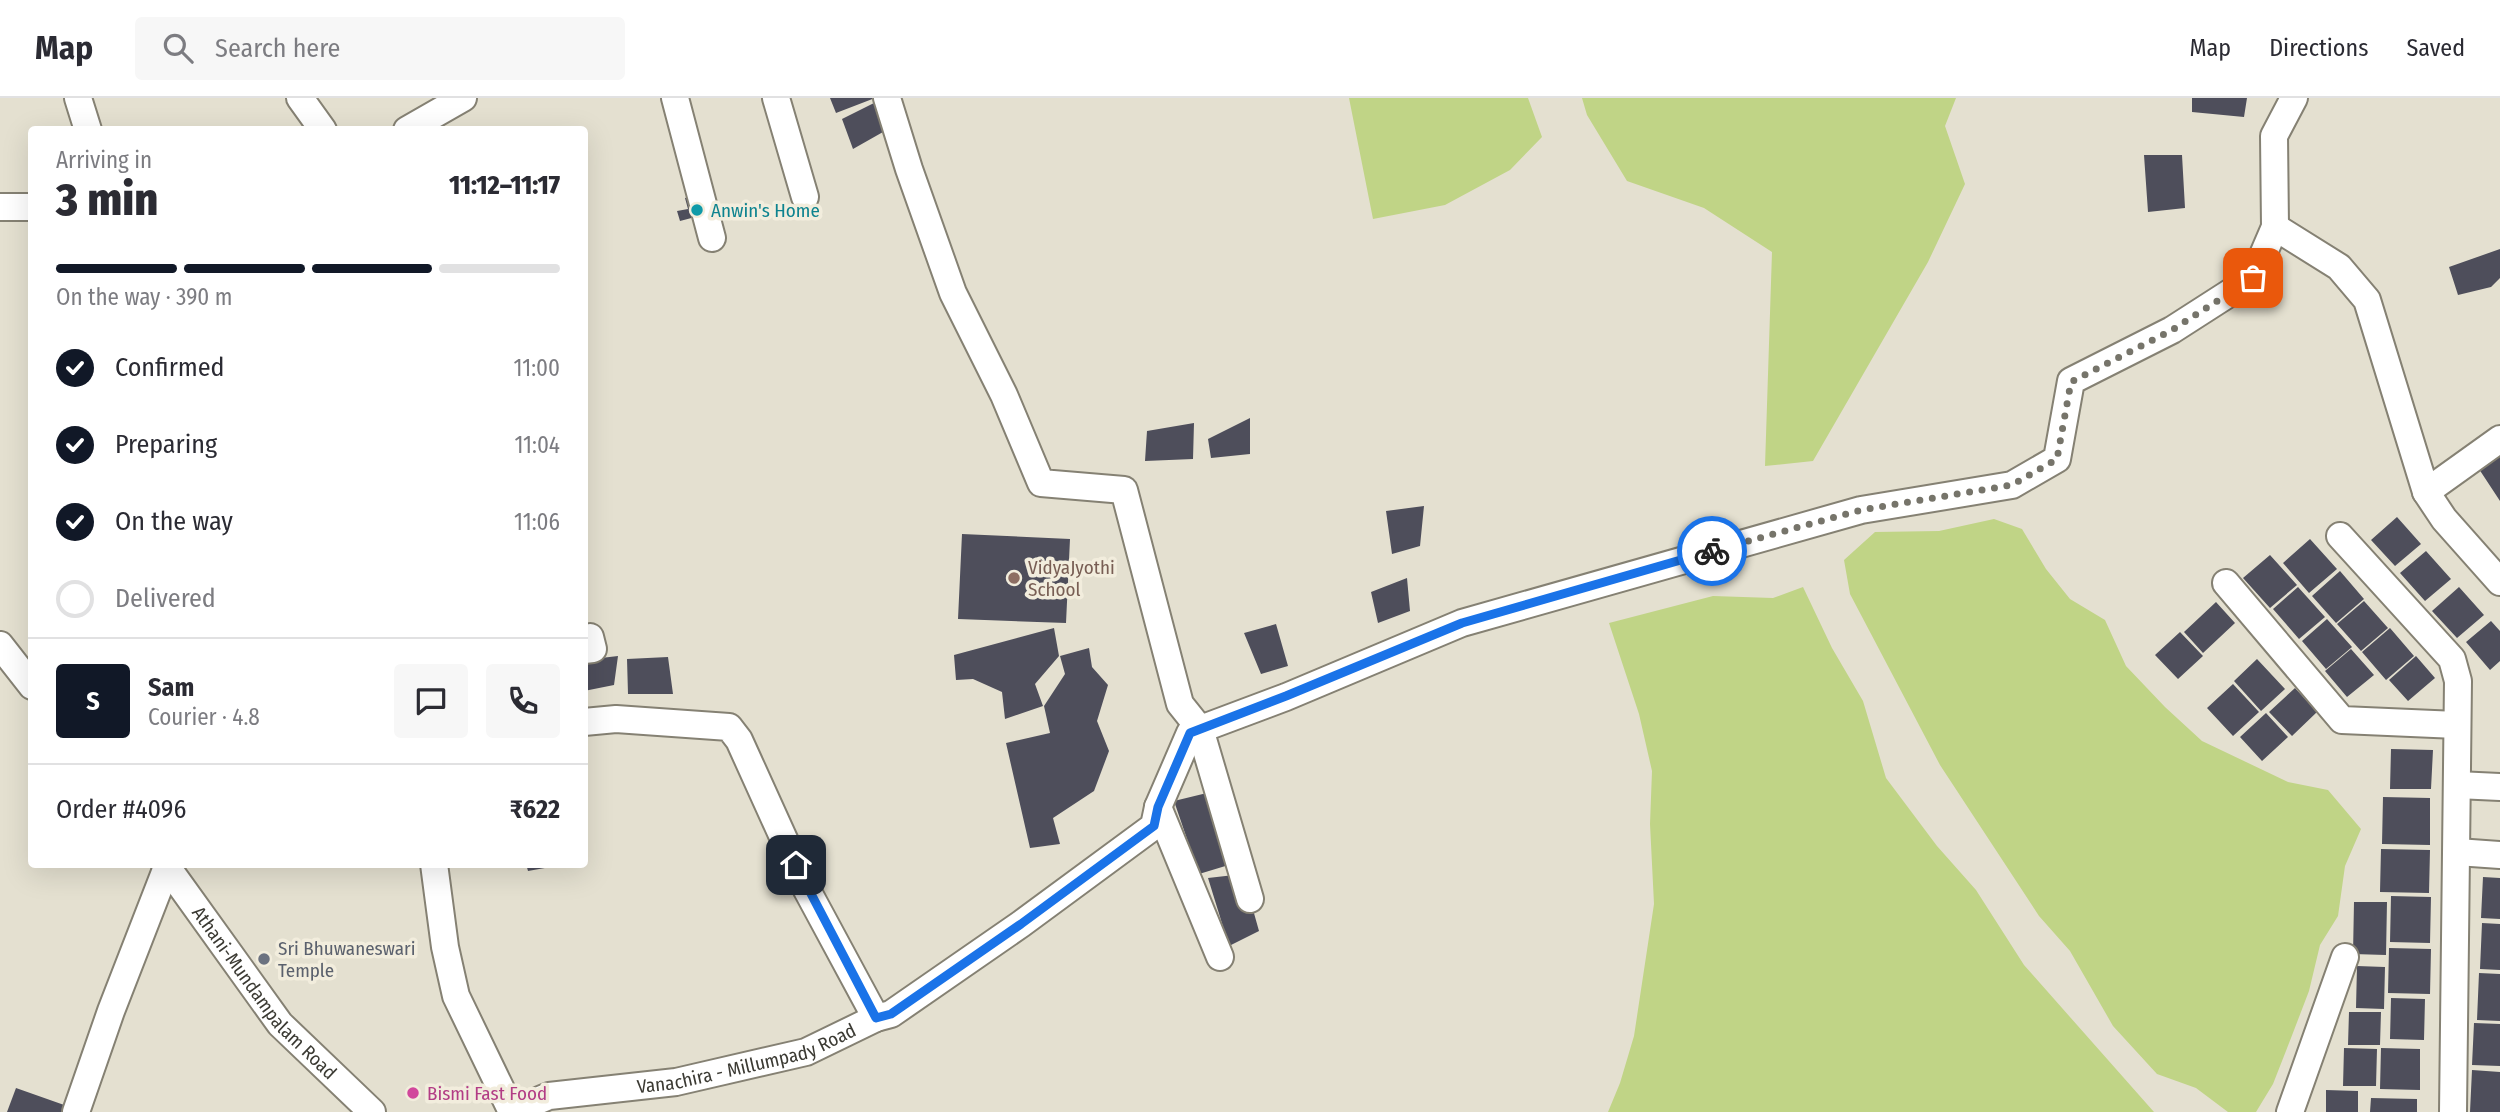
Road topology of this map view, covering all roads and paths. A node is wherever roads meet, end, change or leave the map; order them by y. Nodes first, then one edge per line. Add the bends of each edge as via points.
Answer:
1 (78, 98) edge
2 (300, 98) edge
3 (463, 98) edge
4 (675, 98) edge
5 (776, 98) edge
6 (887, 98) edge
7 (2294, 98) edge
8 (87, 126) edge
9 (320, 126) edge
10 (414, 126) edge
11 (805, 197) dead end
12 (0, 207) edge
13 (28, 207) edge
14 (2275, 227) junction
15 (712, 238) dead end
16 (2500, 439) edge
17 (2426, 492) junction
18 (2340, 537) dead end
19 (2500, 582) edge
20 (2226, 583) dead end
21 (0, 645) edge
22 (28, 681) edge
23 (588, 722) edge
24 (2457, 725) junction
25 (1200, 729) junction
26 (2458, 785) junction
27 (2500, 787) edge
28 (1158, 807) junction
29 (2457, 852) junction
30 (2500, 855) edge
31 (165, 868) edge
32 (167, 868) edge
33 (435, 868) edge
34 (1251, 900) dead end
35 (1220, 957) dead end
36 (2345, 957) dead end
37 (876, 1018) junction
38 (76, 1112) edge
39 (372, 1112) edge
40 (511, 1112) edge
41 (2290, 1112) edge
42 (2453, 1112) edge

1 - 8 street
2 - 9 street
3 - 10 street
4 - 15 street
5 - 11 street
6 - 25 street via 953,293 1041,483 1124,490 1180,704
7 - 14 street via 2274,136
12 - 13 street
14 - 17 street via 2339,267 2367,300
14 - 25 street via 2253,278 2172,330 2071,382 2057,459 2012,485 1861,510 1462,623
16 - 17 street
17 - 19 street
18 - 24 street via 2452,659 2458,681
20 - 24 street via 2342,720
21 - 22 street
23 - 37 street via 616,719 729,727 807,890
24 - 26 street
25 - 28 street, Vanachira - Millumpady Road via 1190,733
25 - 34 street
26 - 27 street
26 - 29 street
28 - 35 street
28 - 37 street, Vanachira - Millumpady Road via 1154,826 1010,932 891,1014
29 - 30 street
29 - 42 street
31 - 38 street
32 - 39 street, Athani-Mundampalam Road via 280,1024
33 - 40 street via 456,996
36 - 41 street
37 - 40 street, Vanachira - Millumpady Road via 806,1052 676,1083 549,1096

